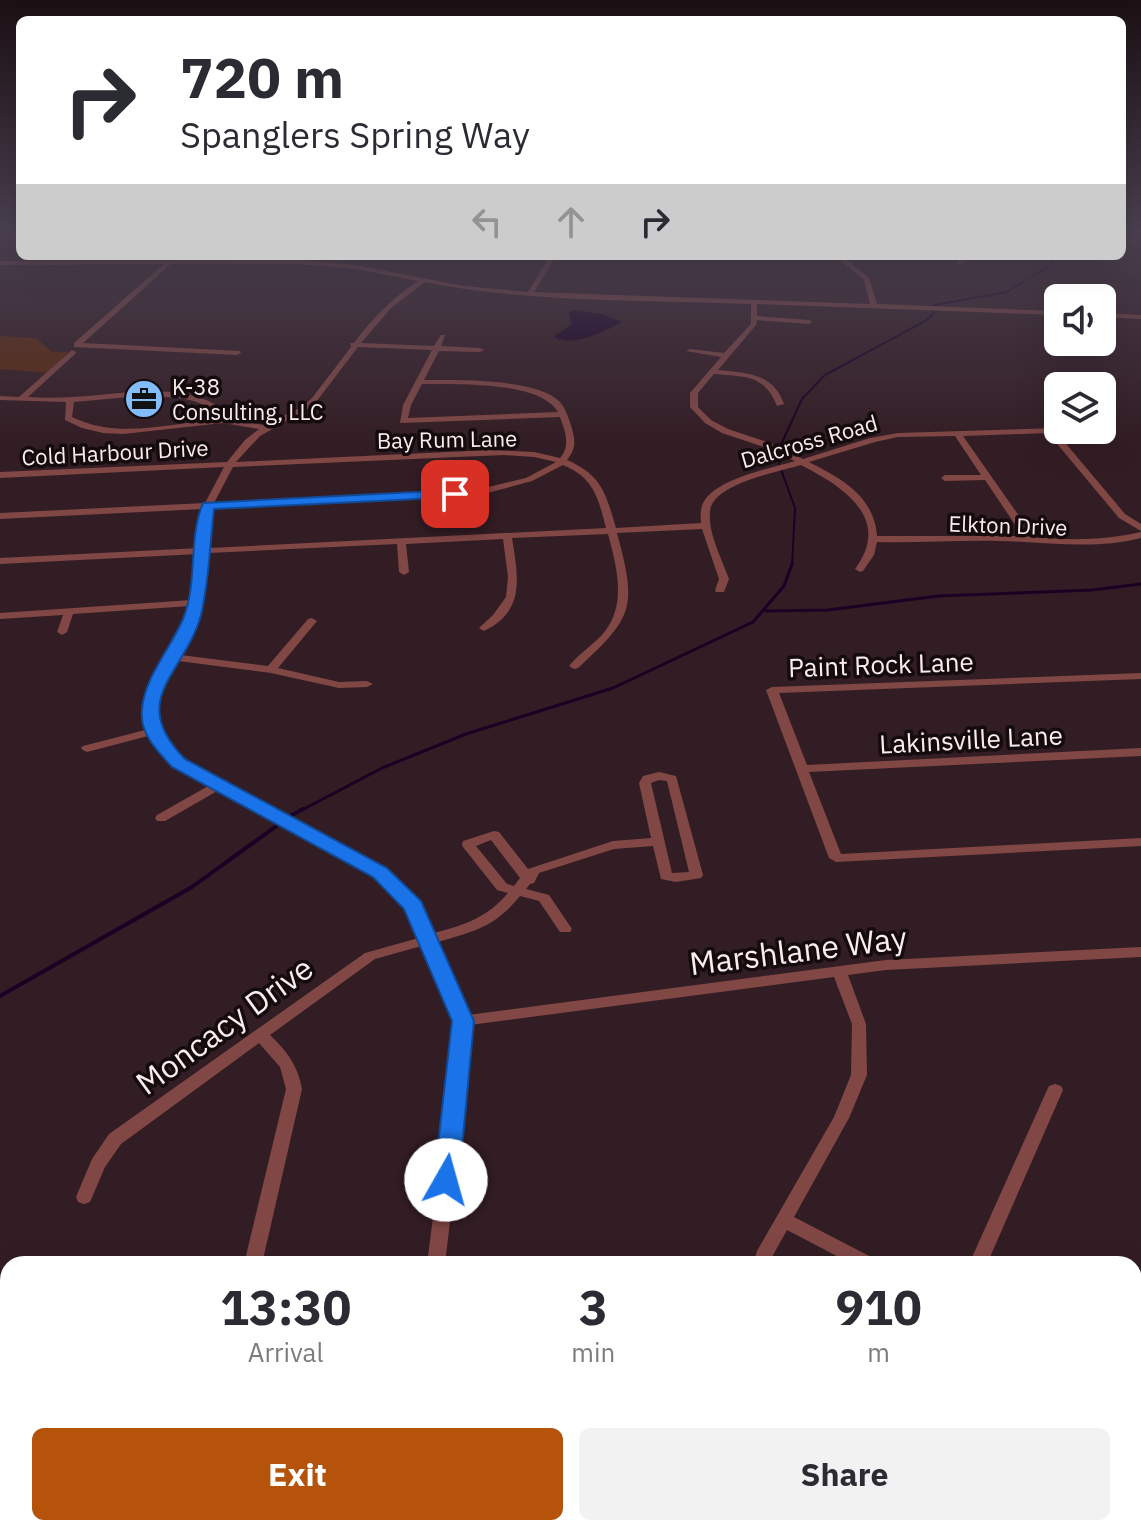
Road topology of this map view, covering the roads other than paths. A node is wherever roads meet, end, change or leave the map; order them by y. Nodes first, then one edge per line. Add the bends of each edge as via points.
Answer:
1 (127, 301) edge
2 (396, 301) edge
3 (717, 301) edge
4 (873, 301) edge
5 (754, 302) junction
6 (874, 306) junction
7 (1044, 312) edge
8 (1116, 316) edge
9 (1141, 317) edge
10 (756, 318) junction
11 (809, 322) dead end
12 (443, 336) dead end
13 (353, 345) junction
14 (74, 348) junction
15 (436, 348) junction
16 (480, 350) dead end
17 (690, 351) dead end
18 (237, 353) dead end
19 (727, 356) junction
20 (713, 372) junction
21 (420, 382) junction
22 (0, 398) edge
23 (21, 399) junction
24 (70, 400) junction
25 (780, 404) dead end
26 (563, 414) junction
27 (226, 421) junction
28 (77, 425) junction
29 (65, 428) dead end
30 (266, 428) junction
31 (1044, 431) edge
32 (957, 433) junction
33 (1062, 444) edge
34 (560, 462) junction
35 (798, 462) junction
36 (231, 465) junction
37 (0, 475) edge
38 (987, 477) junction
39 (945, 478) dead end
40 (208, 506) junction
41 (0, 516) edge
42 (706, 526) junction
43 (1141, 528) edge
44 (610, 530) junction
45 (1141, 535) edge
46 (507, 536) junction
47 (873, 539) junction
48 (1025, 539) junction
49 (401, 541) junction
50 (202, 551) junction
51 (0, 561) edge
52 (860, 569) dead end
53 (404, 572) dead end
54 (720, 590) dead end
55 (195, 603) junction
56 (69, 611) junction
57 (0, 616) edge
58 (312, 621) dead end
59 (484, 628) dead end
60 (62, 632) dead end
61 (173, 657) junction
62 (574, 666) dead end
63 (271, 670) junction
64 (1141, 676) edge
65 (367, 684) dead end
66 (153, 731) junction
67 (87, 748) dead end
68 (1141, 752) edge
69 (802, 769) junction
70 (216, 786) junction
71 (161, 818) dead end
72 (658, 842) junction
73 (1141, 842) edge
74 (524, 885) junction
75 (565, 929) dead end
76 (430, 939) junction
77 (1141, 952) edge
78 (839, 971) junction
79 (463, 1021) junction
80 (260, 1035) junction
81 (1055, 1090) dead end
82 (84, 1197) dead end
83 (783, 1220) junction
84 (255, 1256) edge
85 (437, 1256) edge
86 (763, 1256) edge
87 (853, 1256) edge
88 (982, 1256) edge

1 - 14 street
2 - 13 street
3 - 5 street
4 - 6 street
5 - 6 street
5 - 10 street
6 - 7 street
8 - 9 street
10 - 11 street
10 - 19 street
12 - 15 street
13 - 15 street
13 - 30 street via 314,402
14 - 18 street
14 - 23 street
15 - 16 street
15 - 21 street
17 - 19 street
19 - 20 street
20 - 25 street via 766,382 776,389
20 - 35 street via 692,398 699,415
21 - 26 street via 532,392 556,402
21 - 26 street via 403,421
22 - 23 street
23 - 24 street
24 - 27 street via 171,395 216,408
24 - 28 street via 68,418
26 - 34 street via 571,445
27 - 28 street via 149,430
27 - 30 street
28 - 29 street
30 - 36 street
31 - 32 street, Dalcross Road
32 - 35 street, Dalcross Road via 886,437
32 - 38 street
33 - 43 street via 1122,516
34 - 36 street, Bay Rum Lane via 507,452
34 - 40 street via 514,485 480,492
34 - 44 street, Bay Rum Lane via 584,472 597,485
35 - 42 street, Dalcross Road via 716,492 705,508
35 - 47 street via 860,500
36 - 37 street, Cold Harbour Drive
36 - 40 street
38 - 39 street
38 - 48 street
40 - 41 street
40 - 50 street
42 - 44 street
42 - 54 street via 723,574
44 - 46 street
44 - 62 street, Bay Rum Lane via 623,605 606,637
45 - 48 street, Elkton Drive via 1097,544
46 - 49 street
46 - 59 street via 514,591 503,614
47 - 48 street, Elkton Drive
47 - 52 street
49 - 50 street
49 - 53 street
50 - 51 street
50 - 55 street
55 - 56 street
55 - 61 street
56 - 57 street
56 - 60 street
58 - 63 street
61 - 63 street
61 - 66 street via 151,700
63 - 65 street via 339,685
64 - 69 street, Paint Rock Lane via 772,690
66 - 67 street
66 - 70 street via 179,763
68 - 69 street, Lakinsville Lane
69 - 73 street, Paint Rock Lane via 836,858
70 - 71 street
70 - 76 street via 380,873 405,895
72 - 72 street via 645,783 665,776 672,779 696,875 666,876
72 - 74 street, Moncacy Drive via 613,845 534,870
74 - 75 street via 544,898
74 - 76 street, Moncacy Drive via 494,916
76 - 79 street
76 - 80 street, Moncacy Drive via 370,956
77 - 78 street, Marshlane Way
78 - 79 street, Marshlane Way
78 - 83 street via 859,1024 859,1075 841,1118
79 - 85 street
80 - 82 street, Moncacy Drive via 115,1139
80 - 84 street via 285,1059 294,1089
81 - 88 street
83 - 86 street
83 - 87 street

